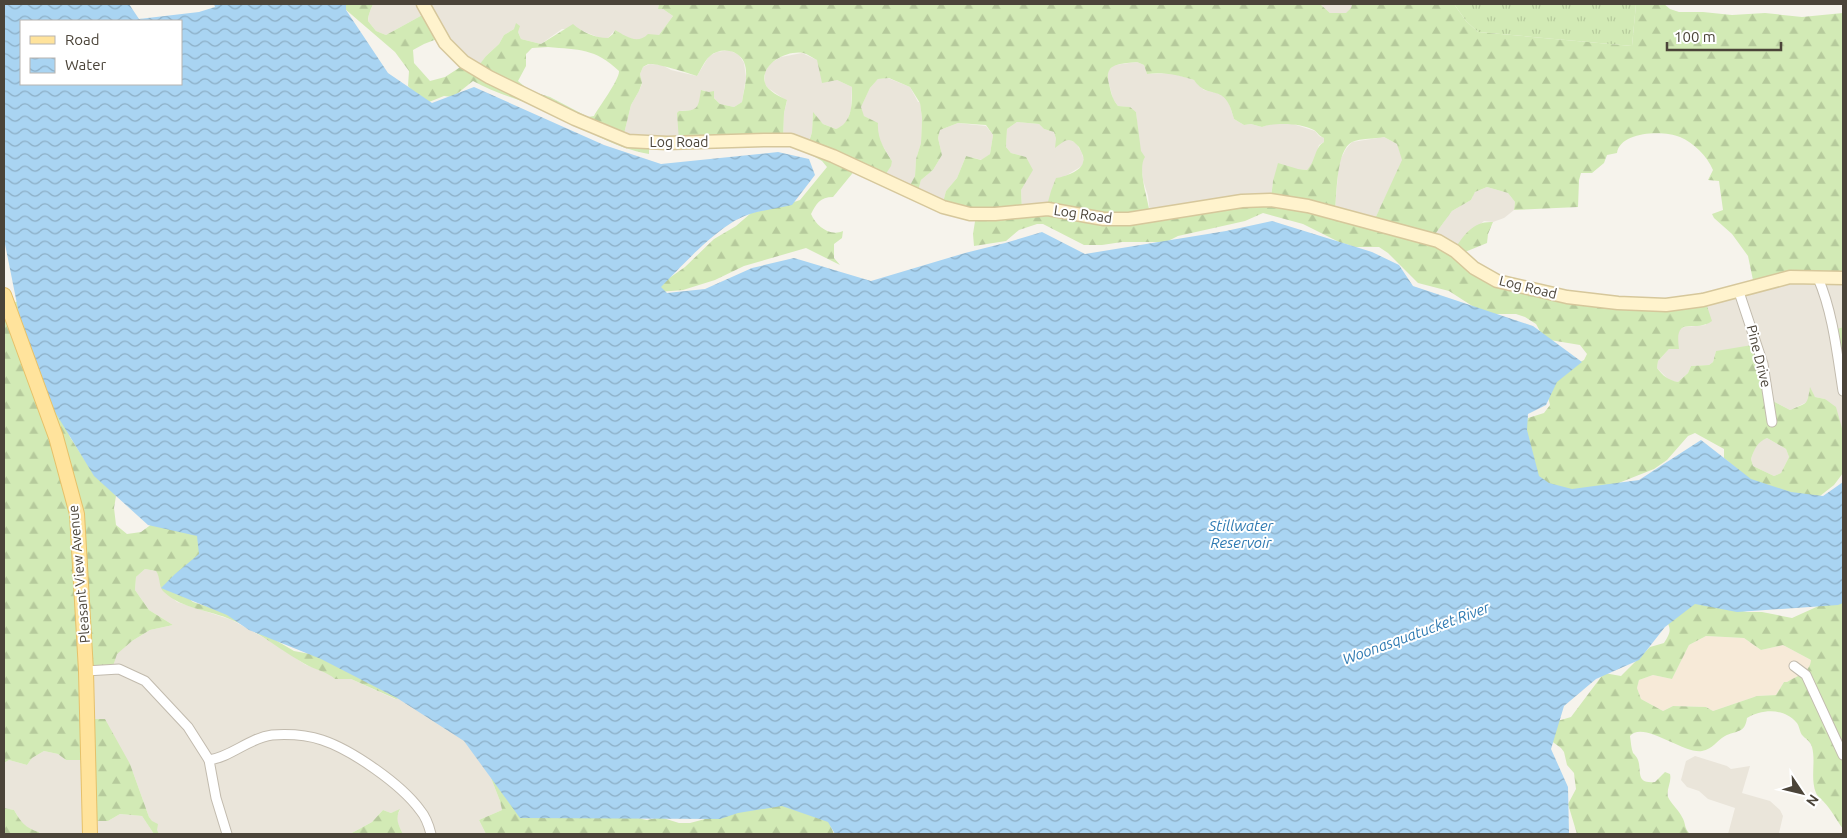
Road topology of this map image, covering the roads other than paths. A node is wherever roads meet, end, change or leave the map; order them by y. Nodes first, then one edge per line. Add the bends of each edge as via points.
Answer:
1 (423, 4) edge
2 (1818, 278) junction
3 (1843, 278) edge
4 (1739, 292) junction
5 (5, 302) edge
6 (1843, 391) edge
7 (1772, 422) dead end
8 (1794, 666) dead end
9 (86, 671) junction
10 (1843, 755) edge
11 (209, 760) junction
12 (90, 834) edge
13 (227, 834) edge
14 (431, 834) edge

1 - 4 street, Log Road via 444,43 464,62 575,119 628,141 791,140 942,207 970,214 1048,209 1104,219 1129,219 1242,201 1270,200 1308,206 1438,242 1497,281 1567,297 1618,304 1666,305
2 - 3 street, Log Road
2 - 4 street, Log Road via 1790,278
2 - 6 street via 1826,295
4 - 7 street, Pine Drive via 1763,364
5 - 9 main road, Pleasant View Avenue via 56,437 76,514
8 - 10 street via 1806,675
9 - 11 street via 119,669 145,682 188,727
9 - 12 main road, Pleasant View Avenue
11 - 13 street
11 - 14 street via 267,736 290,735 322,740 368,765 406,795 422,812

